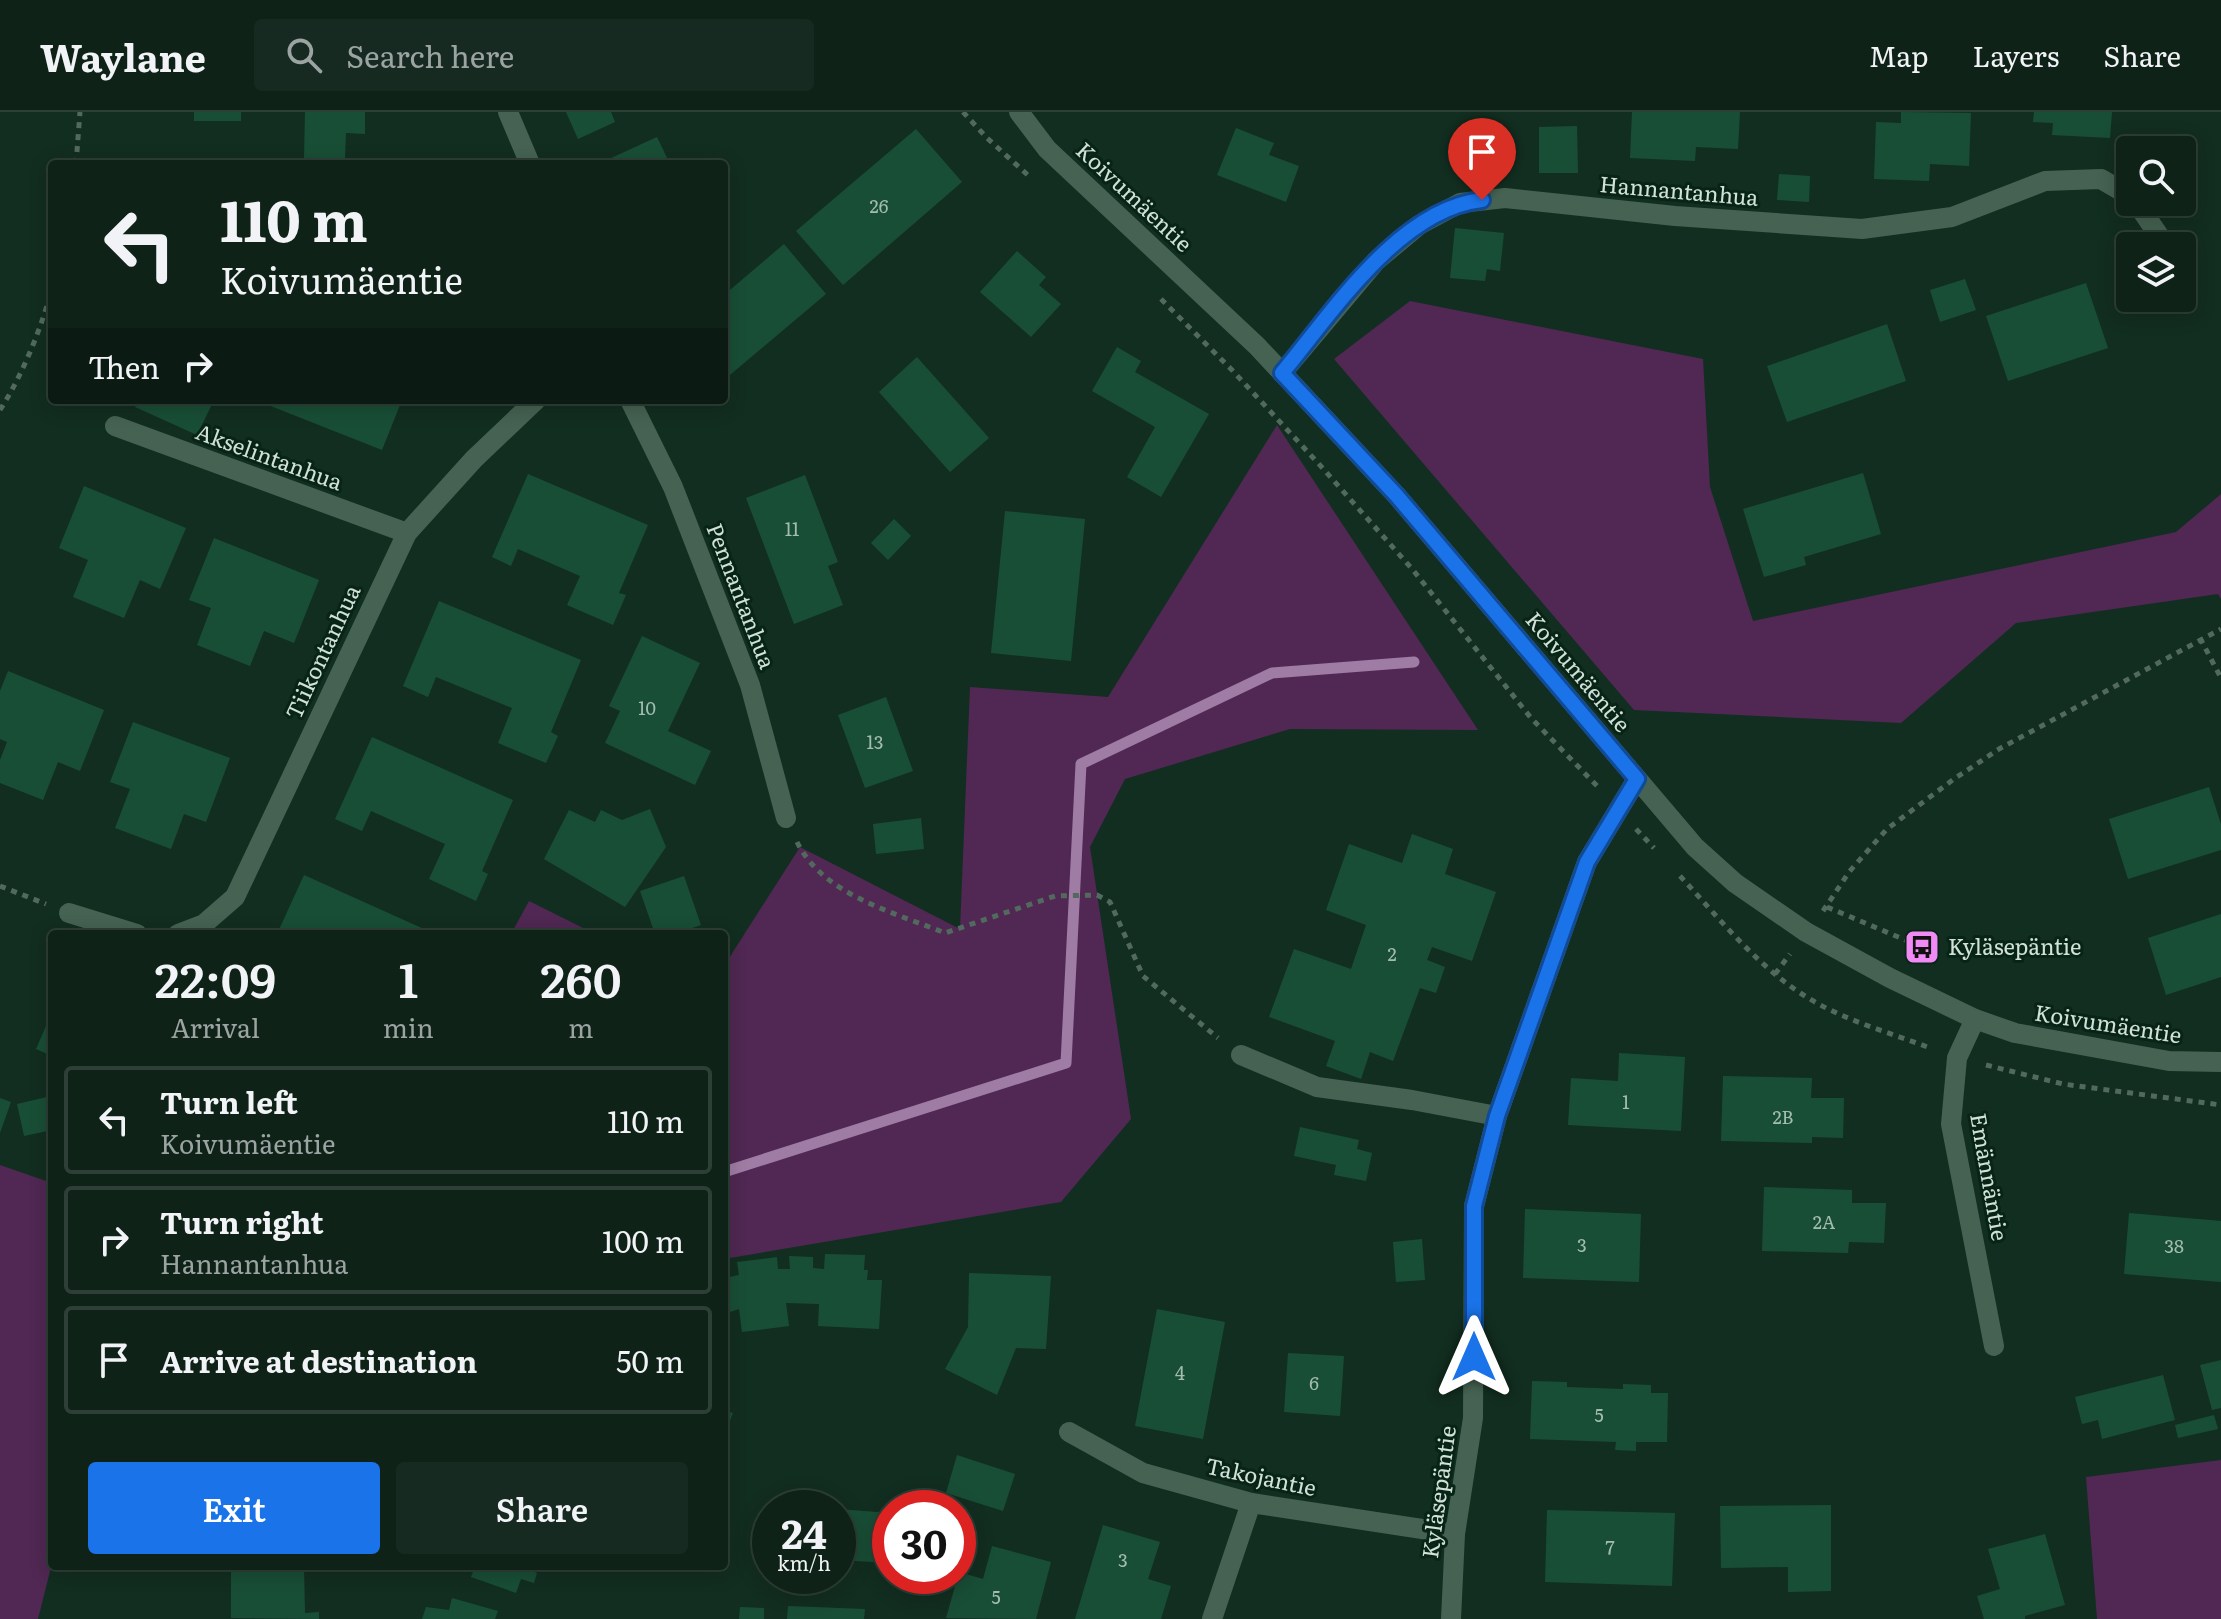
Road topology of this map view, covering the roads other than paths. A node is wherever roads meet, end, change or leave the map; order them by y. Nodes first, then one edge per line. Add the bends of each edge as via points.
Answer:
1 (508, 112) edge
2 (1019, 112) edge
3 (528, 160) edge
4 (2116, 188) edge
5 (1282, 373) junction
6 (532, 404) edge
7 (632, 404) edge
8 (115, 426) dead end
9 (407, 533) junction
10 (1637, 779) junction
11 (786, 818) road end
12 (69, 913) road end
13 (124, 930) edge
14 (188, 930) edge
15 (1975, 1019) junction
16 (1241, 1055) road end
17 (2221, 1062) edge
18 (1497, 1116) junction
19 (1994, 1346) dead end
20 (1069, 1432) dead end
21 (1251, 1503) junction
22 (1455, 1534) junction
23 (1212, 1619) edge
24 (1451, 1619) edge

1 - 3 street
2 - 5 street, Koivumäentie via 1047,149
4 - 5 street, Hannantanhua via 2101,179 2045,181 1952,217 1862,229 1505,198 1460,203 1419,225 1376,261
5 - 10 street, Koivumäentie via 1397,496
6 - 9 street, Tiikontanhua
7 - 11 street, Pennantanhua via 673,487 750,685
8 - 9 street, Akselintanhua
9 - 14 street, Tiikontanhua via 235,897 204,924
10 - 15 street, Koivumäentie via 1695,847 1735,883 1806,932
10 - 18 street, Kyläsepäntie via 1587,862
12 - 13 street
15 - 17 street, Koivumäentie via 2015,1033 2169,1061
15 - 19 street, Emännäntie via 1957,1058 1951,1124
16 - 18 street via 1317,1087
18 - 22 street, Kyläsepäntie via 1474,1206 1473,1418
20 - 21 street, Takojantie via 1143,1473
21 - 22 street, Takojantie
21 - 23 street
22 - 24 street, Kyläsepäntie

